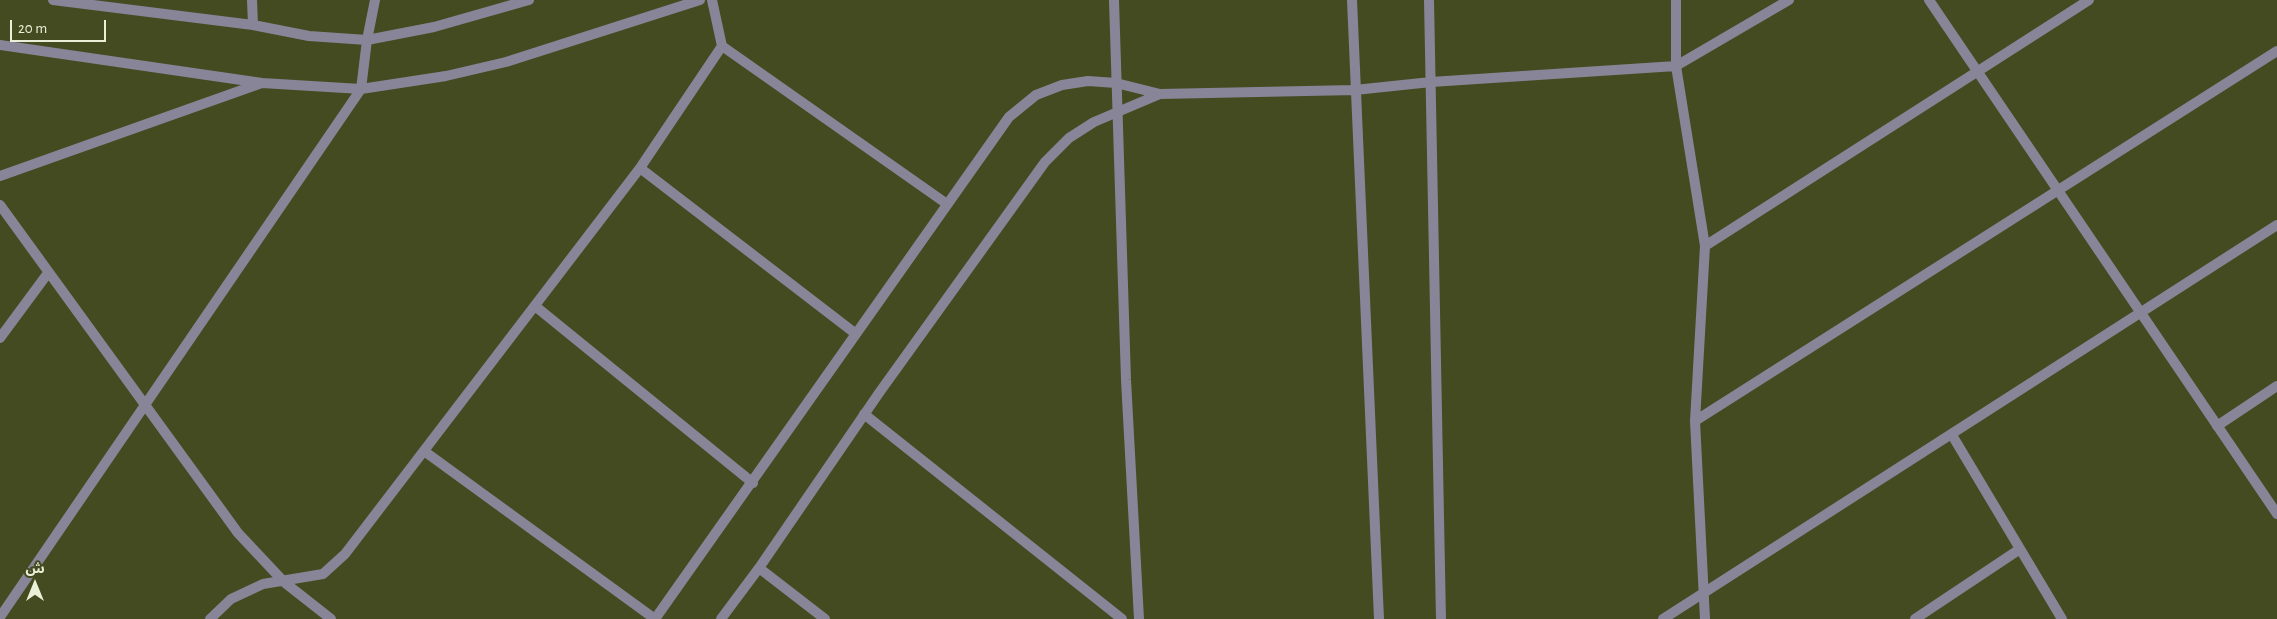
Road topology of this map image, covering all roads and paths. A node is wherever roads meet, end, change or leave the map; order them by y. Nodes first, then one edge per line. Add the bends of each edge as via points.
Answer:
1 (53, 0) edge
2 (252, 0) edge
3 (374, 0) edge
4 (529, 0) edge
5 (700, 0) edge
6 (712, 0) edge
7 (1114, 0) edge
8 (1352, 0) edge
9 (1429, 0) edge
10 (1676, 0) edge
11 (1789, 0) edge
12 (1929, 0) edge
13 (2089, 0) edge
14 (92, 2) edge
15 (253, 25) junction
16 (367, 40) junction
17 (0, 45) edge
18 (722, 46) junction
19 (2277, 51) edge
20 (1676, 66) junction
21 (1977, 72) junction
22 (1431, 82) junction
23 (262, 83) junction
24 (1116, 83) junction
25 (361, 89) junction
26 (1355, 90) junction
27 (1160, 94) junction
28 (1117, 112) junction
29 (640, 168) junction
30 (0, 176) edge
31 (2058, 191) junction
32 (947, 204) junction
33 (0, 205) edge
34 (2277, 225) edge
35 (1705, 246) junction
36 (48, 273) junction
37 (535, 306) junction
38 (2141, 314) junction
39 (856, 334) junction
40 (0, 338) edge
41 (2277, 386) edge
42 (146, 407) junction
43 (864, 414) junction
44 (1695, 421) junction
45 (2217, 426) junction
46 (1952, 435) junction
47 (424, 451) junction
48 (753, 483) junction
49 (2277, 514) edge
50 (2020, 549) junction
51 (759, 568) junction
52 (284, 582) junction
53 (1703, 594) junction
54 (0, 618) edge
55 (210, 619) edge
56 (332, 619) edge
57 (655, 619) edge
58 (721, 619) edge
59 (824, 619) edge
60 (1122, 619) edge
61 (1139, 619) edge
62 (1379, 619) edge
63 (1441, 619) edge
64 (1663, 619) edge
65 (1705, 619) edge
66 (1915, 619) edge
67 (2062, 619) edge

1 - 14 street
2 - 15 street
3 - 16 street
4 - 16 street via 434,27
5 - 25 street via 506,62 446,76
6 - 18 street
7 - 24 street
8 - 26 street
9 - 22 street
10 - 20 street
11 - 20 street
12 - 21 street
13 - 21 street
14 - 15 street
15 - 16 street via 309,36
16 - 25 street
17 - 23 street
18 - 29 street
18 - 32 street
19 - 31 street
20 - 22 street
20 - 35 street
21 - 31 street
21 - 35 street
22 - 26 street
22 - 63 street
23 - 25 street
23 - 30 street
24 - 27 street
24 - 28 street
24 - 32 street via 1088,81 1036,94 1010,117
25 - 42 street
26 - 27 street
26 - 62 street
27 - 28 street
28 - 43 street via 1069,138 1045,162
28 - 61 street via 1126,380
29 - 37 street
29 - 39 street
31 - 38 street
31 - 44 street
32 - 39 street
33 - 36 street
34 - 38 street
35 - 44 street
36 - 40 street
36 - 42 street
37 - 47 street
37 - 48 street
38 - 45 street
38 - 46 street
39 - 48 street
41 - 45 street
42 - 52 street via 238,532
42 - 54 street
43 - 51 street
43 - 60 street
44 - 53 street
45 - 49 street
46 - 50 street
46 - 53 street
47 - 52 street via 345,554 323,574
47 - 57 street
48 - 57 street
50 - 66 street
50 - 67 street
51 - 58 street
51 - 59 street
52 - 55 street via 263,584 231,599
52 - 56 street
53 - 64 street
53 - 65 street

